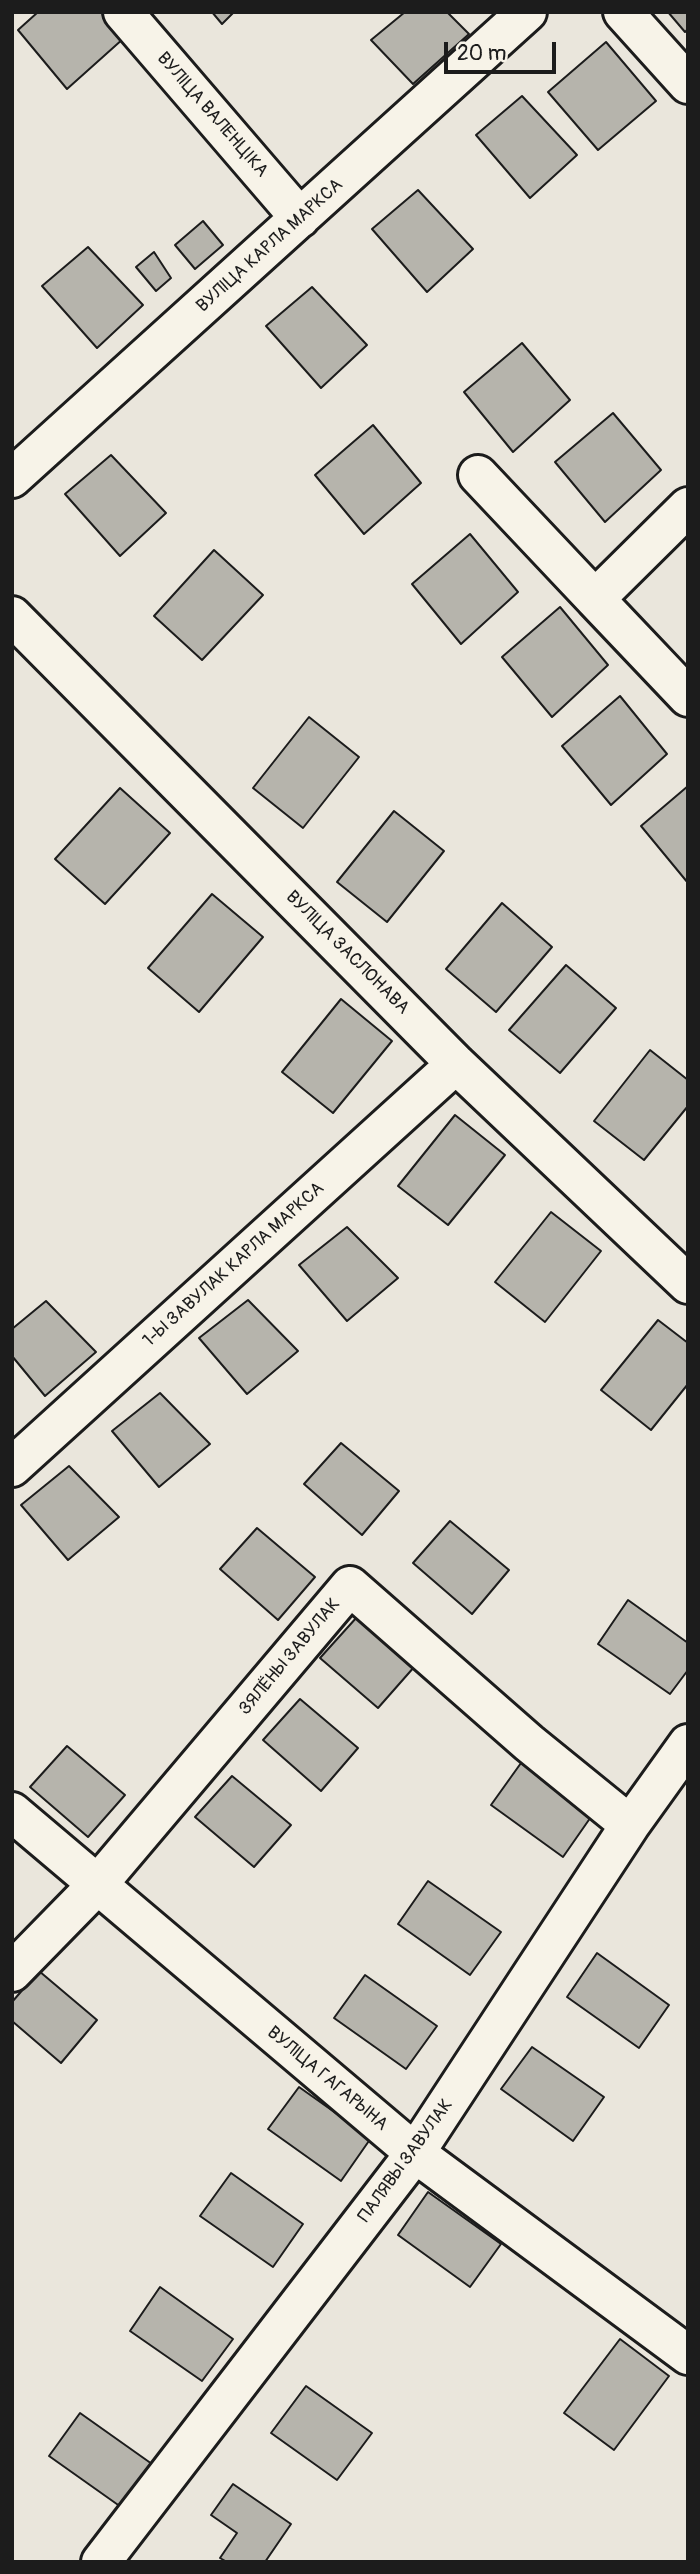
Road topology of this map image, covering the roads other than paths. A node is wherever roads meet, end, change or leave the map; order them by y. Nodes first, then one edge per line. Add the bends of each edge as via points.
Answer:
1 (123, 12) edge
2 (527, 12) edge
3 (623, 12) edge
4 (688, 84) edge
5 (300, 218) junction
6 (478, 475) dead end
7 (12, 478) edge
8 (688, 507) edge
9 (594, 599) junction
10 (12, 616) edge
11 (688, 697) edge
12 (456, 1064) junction
13 (688, 1284) edge
14 (12, 1467) edge
15 (688, 1744) edge
16 (12, 1812) edge
17 (630, 1825) junction
18 (98, 1884) junction
19 (12, 1972) edge
20 (415, 2153) junction
21 (688, 2356) edge
22 (101, 2562) edge

1 - 5 street, ВУЛІЦА ВАЛЕНЦІКА
2 - 5 street, ВУЛІЦА КАРЛА МАРКСА
3 - 4 street
5 - 7 street, ВУЛІЦА КАРЛА МАРКСА
6 - 9 street
8 - 9 street
9 - 11 street
10 - 12 street, ВУЛІЦА ЗАСЛОНАВА
12 - 13 street, ВУЛІЦА ЗАСЛОНАВА
12 - 14 street, 1-Ы ЗАВУЛАК КАРЛА МАРКСА
15 - 17 street, ПАЛЯВЫ ЗАВУЛАК
16 - 18 street, ВУЛІЦА ГАГАРЫНА
17 - 18 street, ЗЯЛЁНЫ ЗАВУЛАК via 350,1586
17 - 20 street, ПАЛЯВЫ ЗАВУЛАК
18 - 19 street, ЗЯЛЁНЫ ЗАВУЛАК
18 - 20 street, ВУЛІЦА ГАГАРЫНА
20 - 21 street, ВУЛІЦА ГАГАРЫНА
20 - 22 street, ПАЛЯВЫ ЗАВУЛАК

